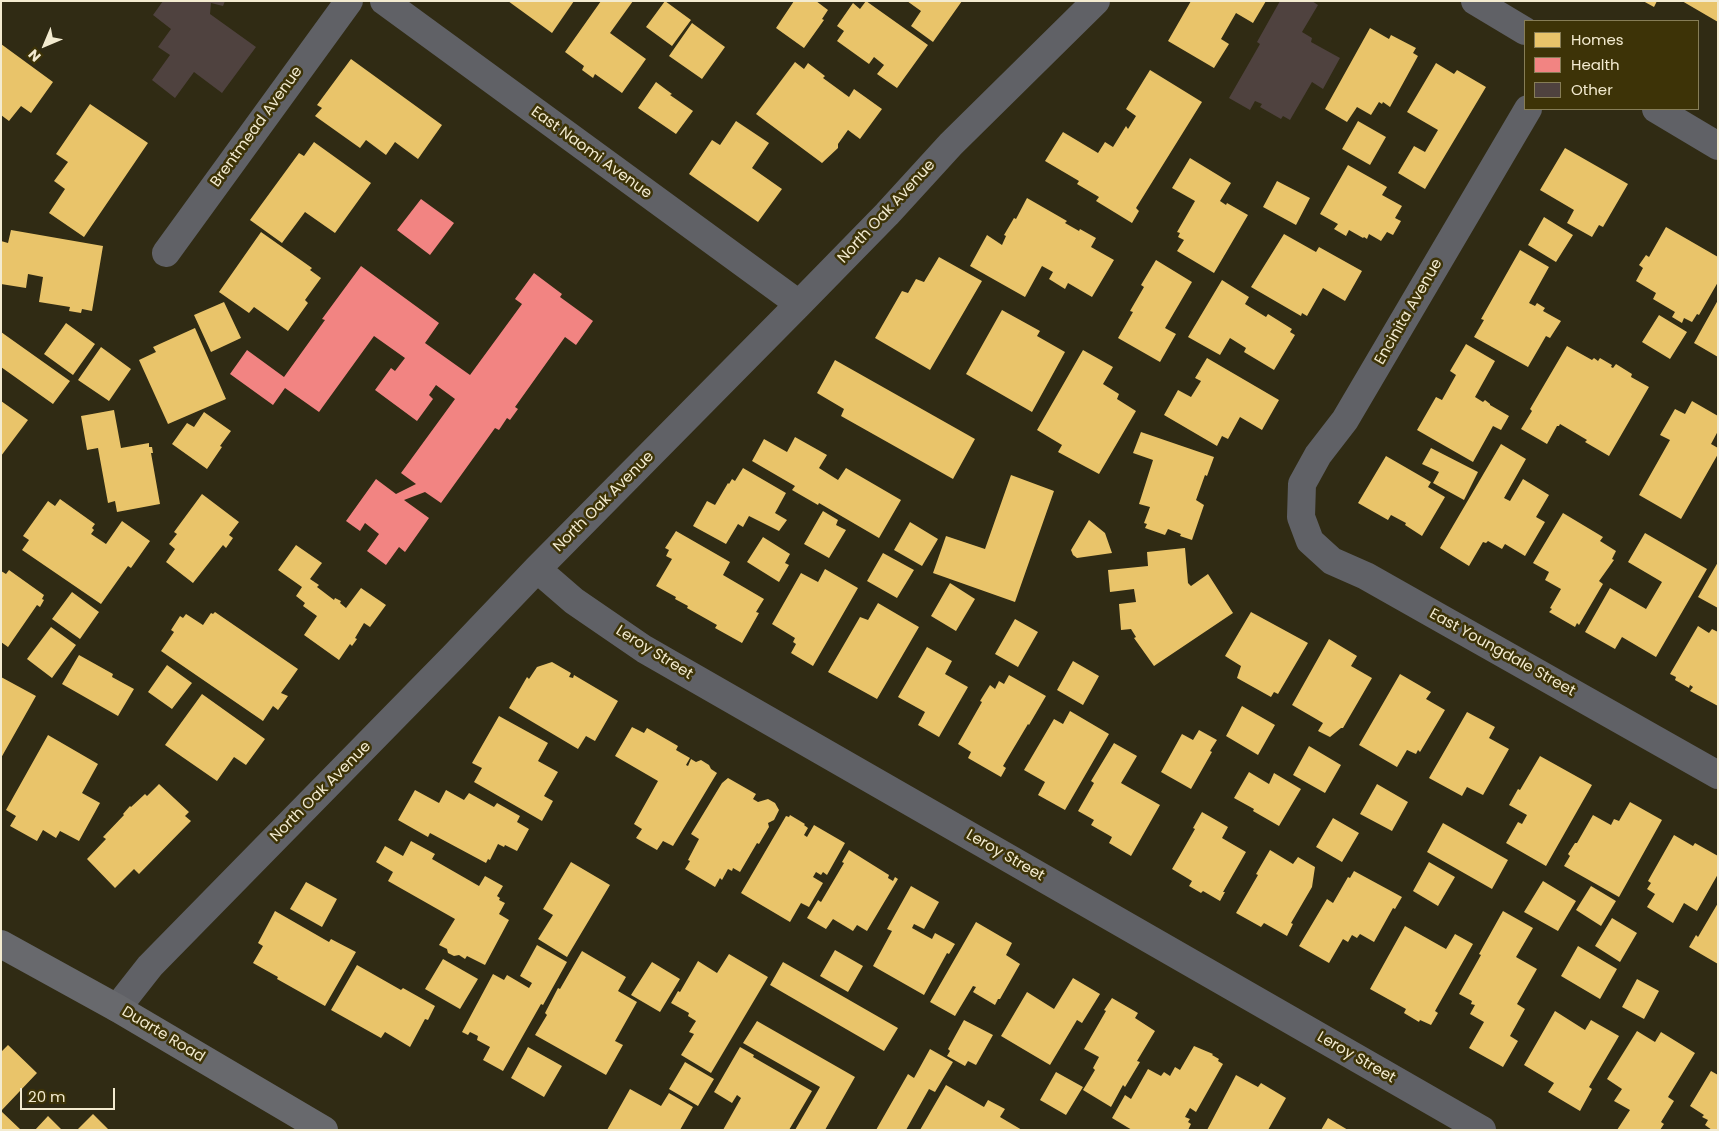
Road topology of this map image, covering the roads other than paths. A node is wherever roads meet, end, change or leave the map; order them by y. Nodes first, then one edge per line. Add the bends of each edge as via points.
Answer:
1 (349, 1) edge
2 (384, 1) edge
3 (1096, 1) edge
4 (1475, 1) edge
5 (1524, 30) edge
6 (1527, 110) edge
7 (1658, 110) edge
8 (1718, 146) edge
9 (166, 253) dead end
10 (799, 304) junction
11 (1301, 517) joint
12 (537, 569) junction
13 (1718, 775) edge
14 (1, 944) edge
15 (117, 1008) junction
16 (324, 1130) edge
17 (1482, 1130) edge

1 - 9 street, Brentmead Avenue
2 - 10 street, East Naomi Avenue
3 - 10 street, North Oak Avenue via 951,144
4 - 5 street
6 - 11 street, Encinita Avenue via 1345,420 1302,484
7 - 8 street
10 - 12 street, North Oak Avenue
11 - 13 street, East Youngdale Street via 1310,541 1332,561 1366,576
12 - 15 street, North Oak Avenue via 150,966
12 - 17 street, Leroy Street via 574,601 644,649
14 - 15 main road, Duarte Road
15 - 16 main road, Duarte Road

